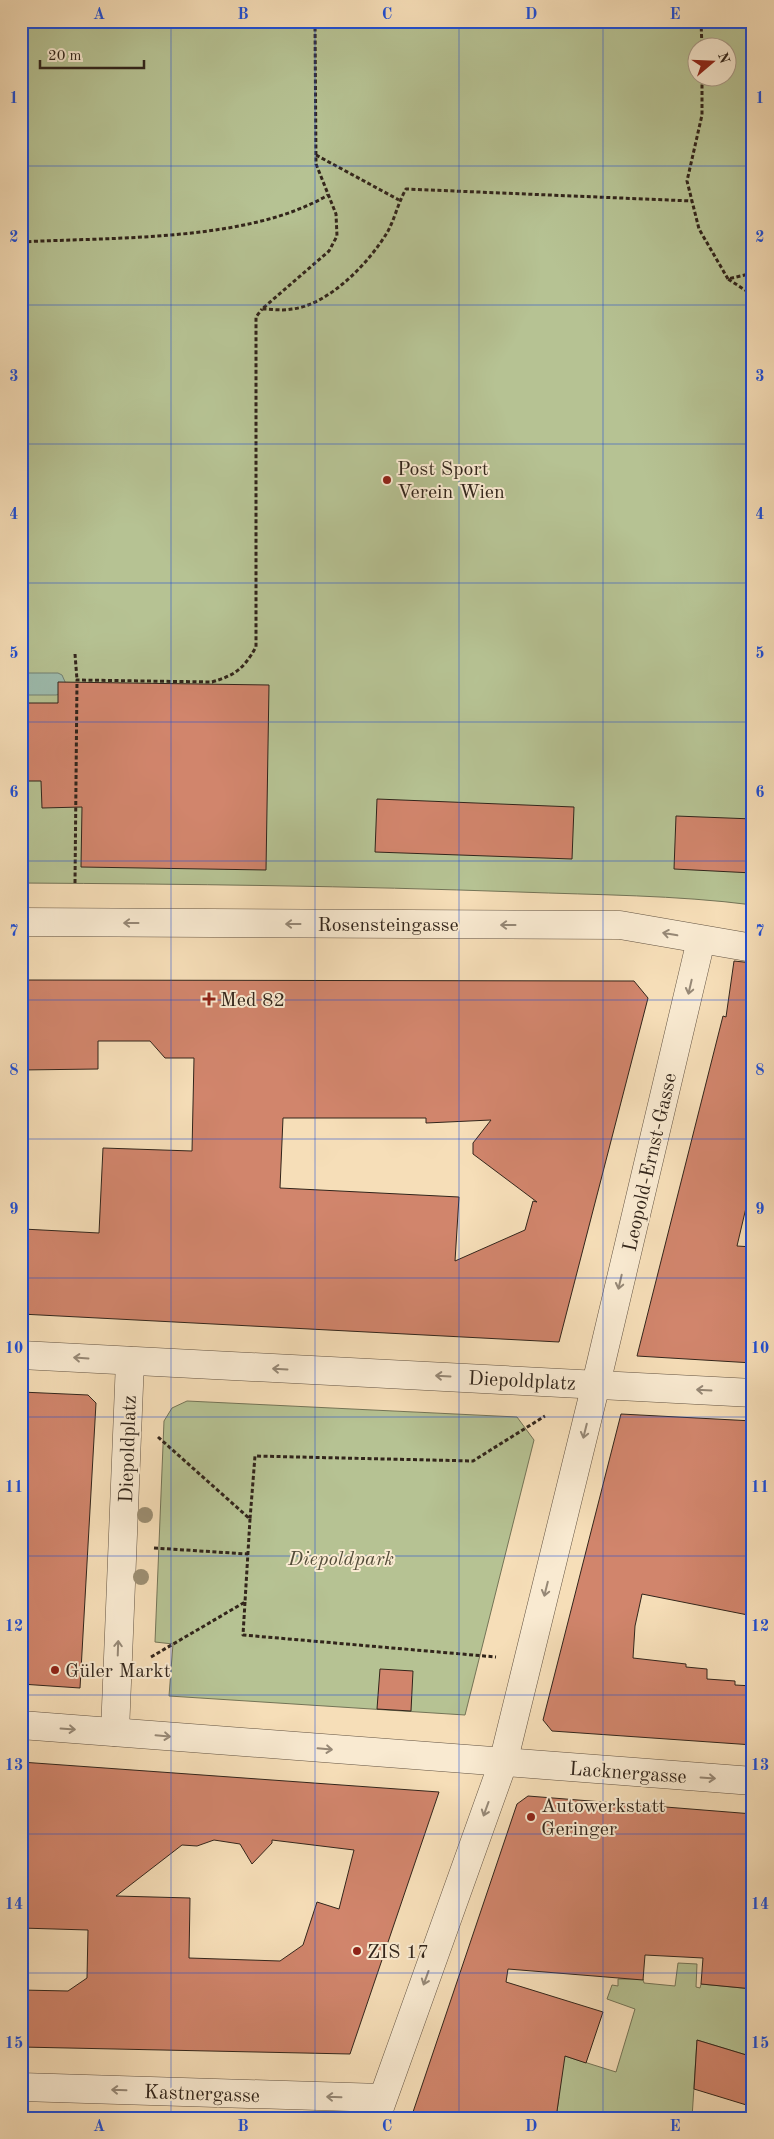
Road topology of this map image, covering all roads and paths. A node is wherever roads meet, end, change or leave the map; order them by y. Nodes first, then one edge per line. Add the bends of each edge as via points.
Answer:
1 (315, 21) edge
2 (701, 21) edge
3 (702, 38) edge
4 (702, 88) edge
5 (316, 155) junction
6 (328, 196) junction
7 (400, 200) junction
8 (692, 201) junction
9 (21, 242) edge
10 (753, 273) edge
11 (728, 279) junction
12 (753, 292) edge
13 (262, 309) junction
14 (75, 654) dead end
15 (77, 680) junction
16 (75, 883) dead end
17 (21, 922) edge
18 (701, 940) junction
19 (753, 948) edge
20 (21, 1355) edge
21 (130, 1362) junction
22 (596, 1384) junction
23 (753, 1393) edge
24 (128, 1410) junction
25 (547, 1415) dead end
26 (250, 1519) junction
27 (123, 1546) junction
28 (248, 1554) junction
29 (244, 1602) junction
30 (528, 1659) junction
31 (117, 1677) junction
32 (21, 1725) edge
33 (115, 1732) junction
34 (503, 1763) junction
35 (753, 1781) edge
36 (21, 2087) edge
37 (379, 2108) edge

1 - 5 path
2 - 3 path
4 - 8 path via 702,115 687,181
5 - 6 path via 316,164
5 - 7 path
6 - 9 path via 307,208 187,234
6 - 13 path via 336,214 337,236 329,251
7 - 8 path via 406,190
7 - 13 path via 388,231 359,268 330,294 294,309
8 - 11 path via 699,229
10 - 11 path
11 - 12 path
13 - 15 path via 256,316 256,647 246,665 226,678 212,682
14 - 15 path
15 - 16 path
18 -> 17 street, Rosensteingasse via 620,925
18 - 19 street, Rosensteingasse
18 -> 22 street, Leopold-Ernst-Gasse
21 -> 20 street
22 -> 21 street, Diepoldplatz
21 - 24 street, Diepoldplatz
23 -> 22 street
22 -> 30 street, Diepoldplatz
24 - 26 path
24 - 27 street, Diepoldplatz
25 - 26 path via 473,1461 255,1456
26 - 28 path
27 - 28 path
31 -> 27 street, Diepoldplatz
28 - 29 path
29 - 30 path via 243,1635
29 - 31 path
30 - 34 street, Diepoldplatz
31 - 33 street, Diepoldplatz
32 -> 33 street
33 -> 34 street
34 -> 35 street, Lacknergasse
34 -> 37 street
37 -> 36 street, Kastnergasse

